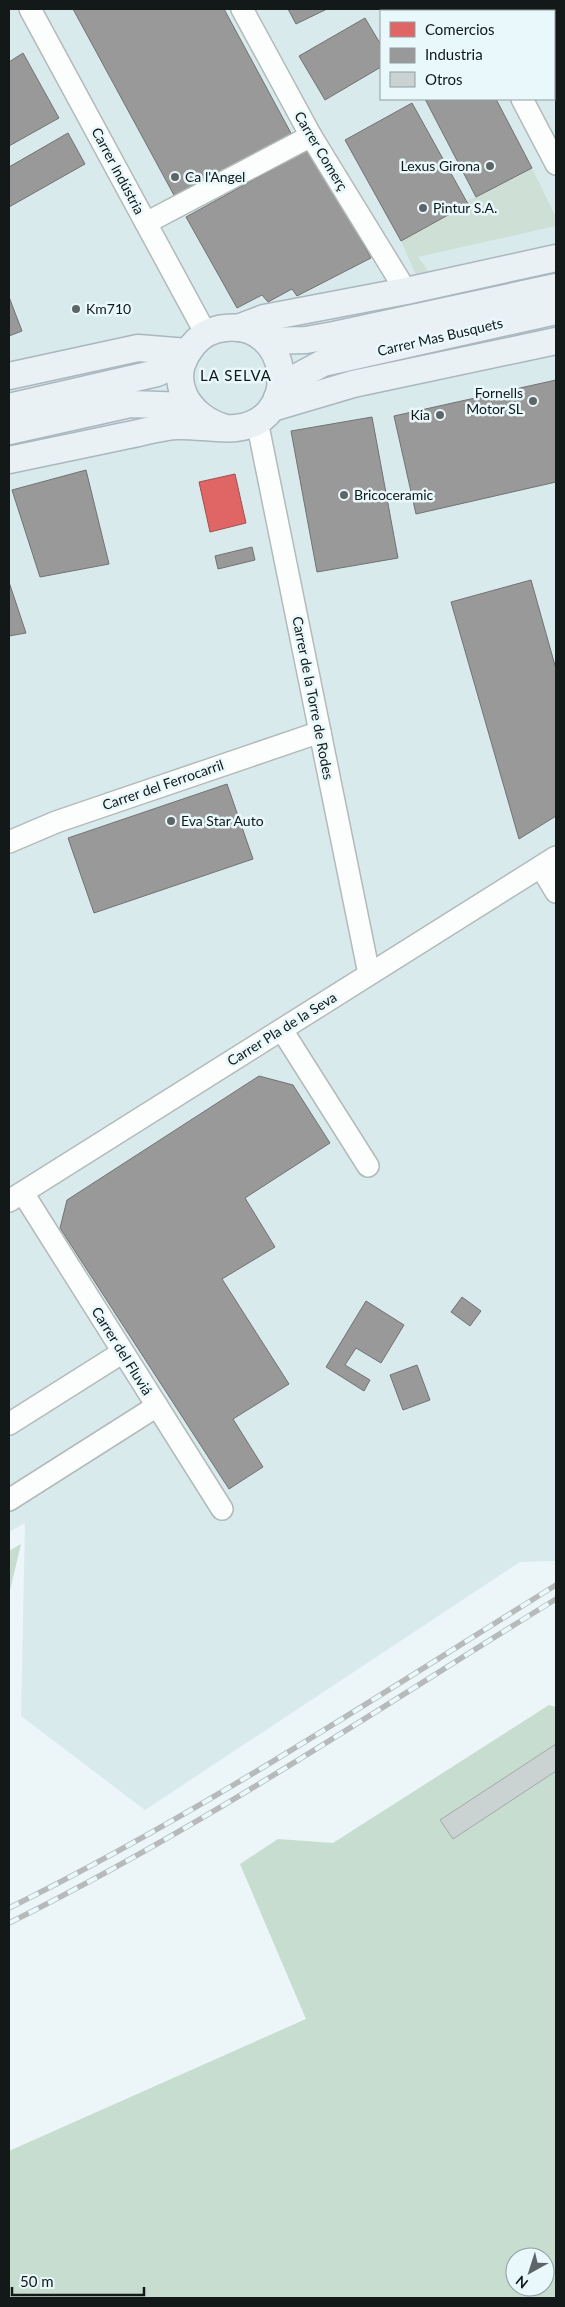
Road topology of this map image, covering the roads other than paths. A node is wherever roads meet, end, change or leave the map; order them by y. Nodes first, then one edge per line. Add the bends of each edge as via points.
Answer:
1 (30, 9) edge
2 (242, 9) edge
3 (523, 100) edge
4 (311, 136) junction
5 (556, 164) edge
6 (146, 223) junction
7 (556, 258) edge
8 (556, 287) edge
9 (406, 290) junction
10 (556, 311) edge
11 (238, 328) junction
12 (206, 334) junction
13 (266, 341) junction
14 (556, 341) edge
15 (186, 356) junction
16 (9, 376) edge
17 (189, 406) junction
18 (9, 407) edge
19 (269, 409) junction
20 (226, 428) junction
21 (9, 431) edge
22 (9, 460) edge
23 (320, 732) junction
24 (9, 842) edge
25 (548, 862) edge
26 (556, 892) edge
27 (369, 974) junction
28 (282, 1030) junction
29 (368, 1166) dead end
30 (16, 1197) edge
31 (123, 1352) junction
32 (157, 1406) junction
33 (9, 1424) edge
34 (9, 1500) edge
35 (222, 1509) dead end

1 - 6 street, Carrer Indústria
2 - 4 street, Carrer Comerç
3 - 5 street
4 - 6 street
4 - 9 street, Carrer Comerç
6 - 12 street, Carrer Indústria
7 - 9 main road
8 - 13 main road via 334,335 306,340
9 - 11 main road via 264,318
10 - 19 main road, Carrer Mas Busquets via 323,363 297,377
11 - 12 main road via 222,328
11 - 13 main road via 253,332
12 - 15 main road
13 - 19 main road via 278,358 281,388
14 - 19 main road via 353,384
15 - 16 main road via 138,348
15 - 17 main road via 181,384
15 - 18 main road via 157,373
17 - 20 main road via 199,417
17 - 21 main road via 130,404
19 - 20 main road via 242,427
19 - 23 street, Carrer de la Torre de Rodes
20 - 22 main road via 175,426
23 - 24 street, Carrer del Ferrocarril via 56,822
23 - 27 street, Carrer de la Torre de Rodes
25 - 26 street
25 - 27 street, Carrer Pla de la Seva
27 - 28 street, Carrer Pla de la Seva
28 - 29 street
28 - 30 street, Carrer Pla de la Seva
30 - 31 street, Carrer del Fluviá
31 - 32 street, Carrer del Fluviá
31 - 33 street
32 - 34 street
32 - 35 street, Carrer del Fluviá

